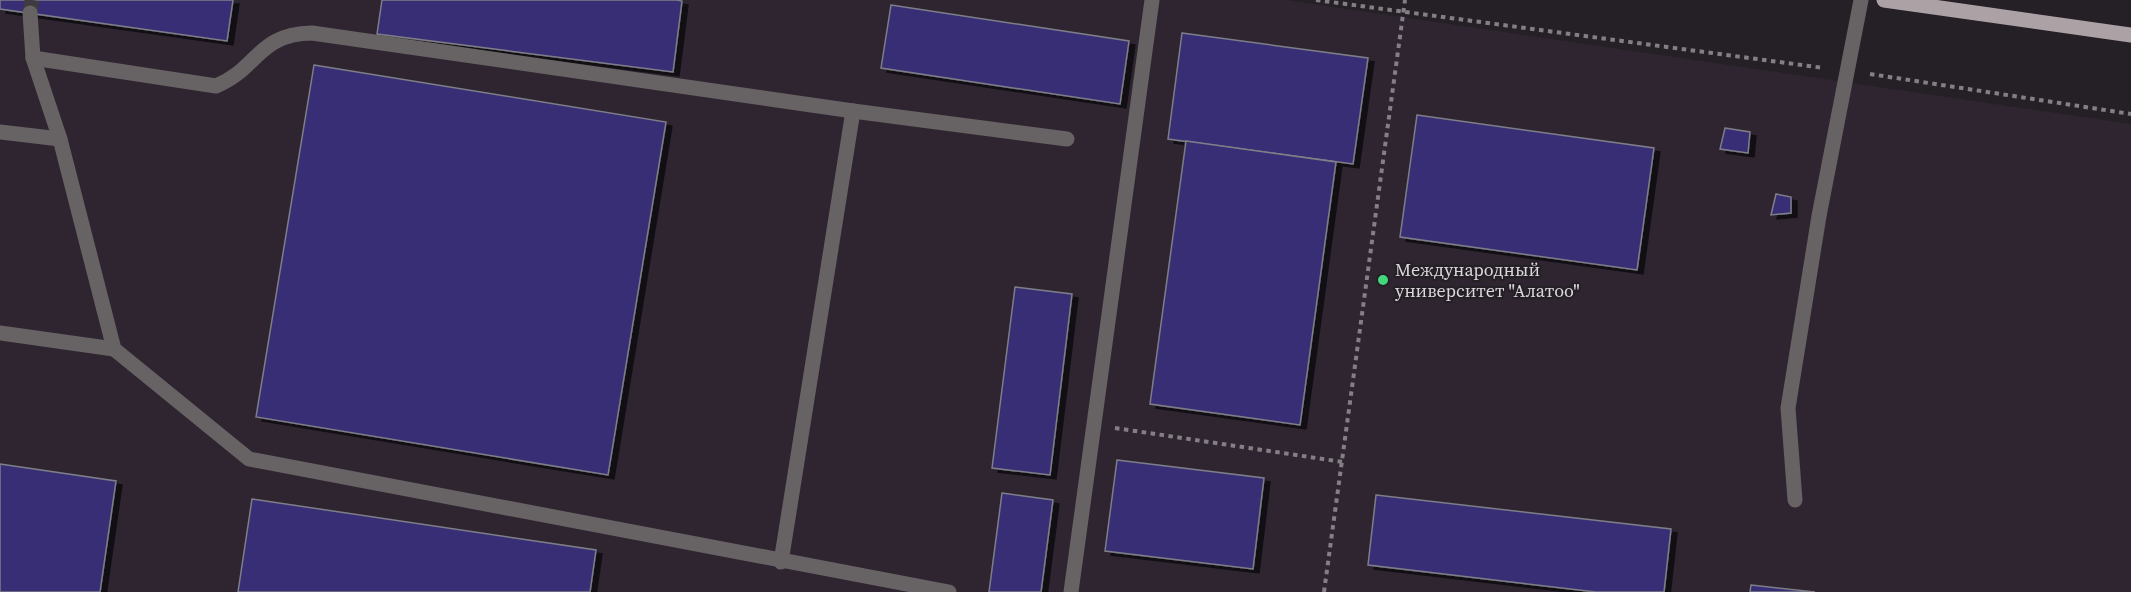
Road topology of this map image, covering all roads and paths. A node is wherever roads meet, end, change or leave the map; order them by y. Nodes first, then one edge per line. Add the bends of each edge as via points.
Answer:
1 (1152, 0) edge
2 (1316, 0) edge
3 (1405, 0) edge
4 (1861, 0) edge
5 (1884, 0) edge
6 (1904, 1) edge
7 (1404, 12) junction
8 (30, 13) tunnel mouth
9 (2131, 35) edge
10 (33, 58) junction
11 (1849, 71) junction
12 (853, 111) junction
13 (2131, 114) edge
14 (0, 132) edge
15 (60, 139) junction
16 (1067, 139) dead end
17 (0, 333) edge
18 (114, 349) junction
19 (1095, 425) junction
20 (1343, 462) junction
21 (1795, 500) dead end
22 (781, 562) junction
23 (949, 592) edge
24 (1071, 592) edge
25 (1324, 592) edge

1 - 19 lane
2 - 7 path
3 - 7 path
4 - 11 lane
5 - 6 main road
6 - 9 main road
7 - 11 path
7 - 20 path
8 - 10 lane
10 - 12 lane via 216,86 229,80 273,40 292,33 312,33
10 - 15 lane
11 - 13 path
11 - 21 lane via 1819,216 1788,408
12 - 16 lane
12 - 22 lane
14 - 15 lane
15 - 18 lane
17 - 18 lane
18 - 22 lane via 249,459 261,464
19 - 20 path
19 - 24 lane
20 - 25 path
22 - 23 lane

